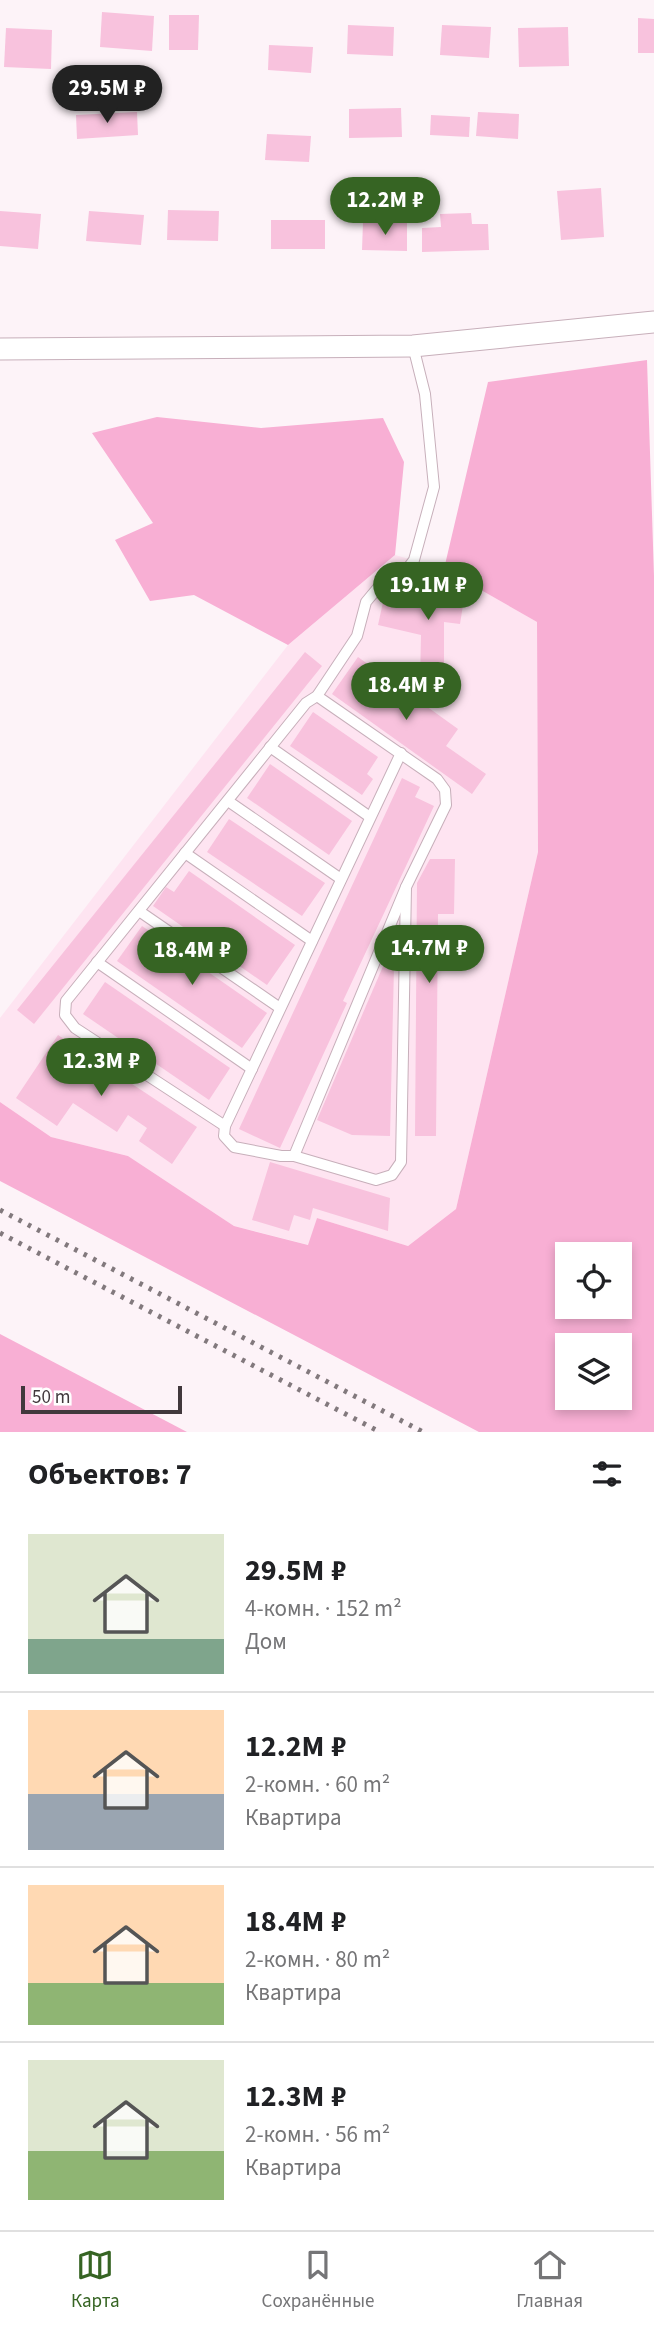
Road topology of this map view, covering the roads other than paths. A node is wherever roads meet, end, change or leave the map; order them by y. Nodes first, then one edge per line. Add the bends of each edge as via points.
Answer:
1 (654, 322) edge
2 (413, 346) junction
3 (0, 349) edge
4 (317, 696) junction
5 (270, 747) junction
6 (401, 753) junction
7 (228, 801) junction
8 (370, 817) junction
9 (185, 853) junction
10 (341, 879) junction
11 (406, 887) junction
12 (139, 911) junction
13 (312, 941) junction
14 (97, 962) junction
15 (280, 1008) junction
16 (252, 1069) junction
17 (225, 1126) junction
18 (293, 1156) junction

1 - 2 street
2 - 3 street
2 - 4 lane via 425,394 434,488 414,560 404,573 380,584 366,602 357,636
4 - 5 lane
4 - 6 lane
5 - 7 lane
5 - 8 lane
6 - 8 lane
6 - 11 lane via 438,779 446,804
7 - 9 lane
7 - 10 lane
8 - 10 lane
9 - 12 lane
9 - 13 lane
10 - 13 lane
11 - 18 lane
11 - 18 lane via 401,1162 392,1175 376,1180
12 - 14 lane
12 - 15 lane
13 - 15 lane
14 - 16 lane
14 - 17 lane via 66,1001 65,1015 75,1028
15 - 16 lane
16 - 17 lane
17 - 18 lane via 224,1136 234,1147

